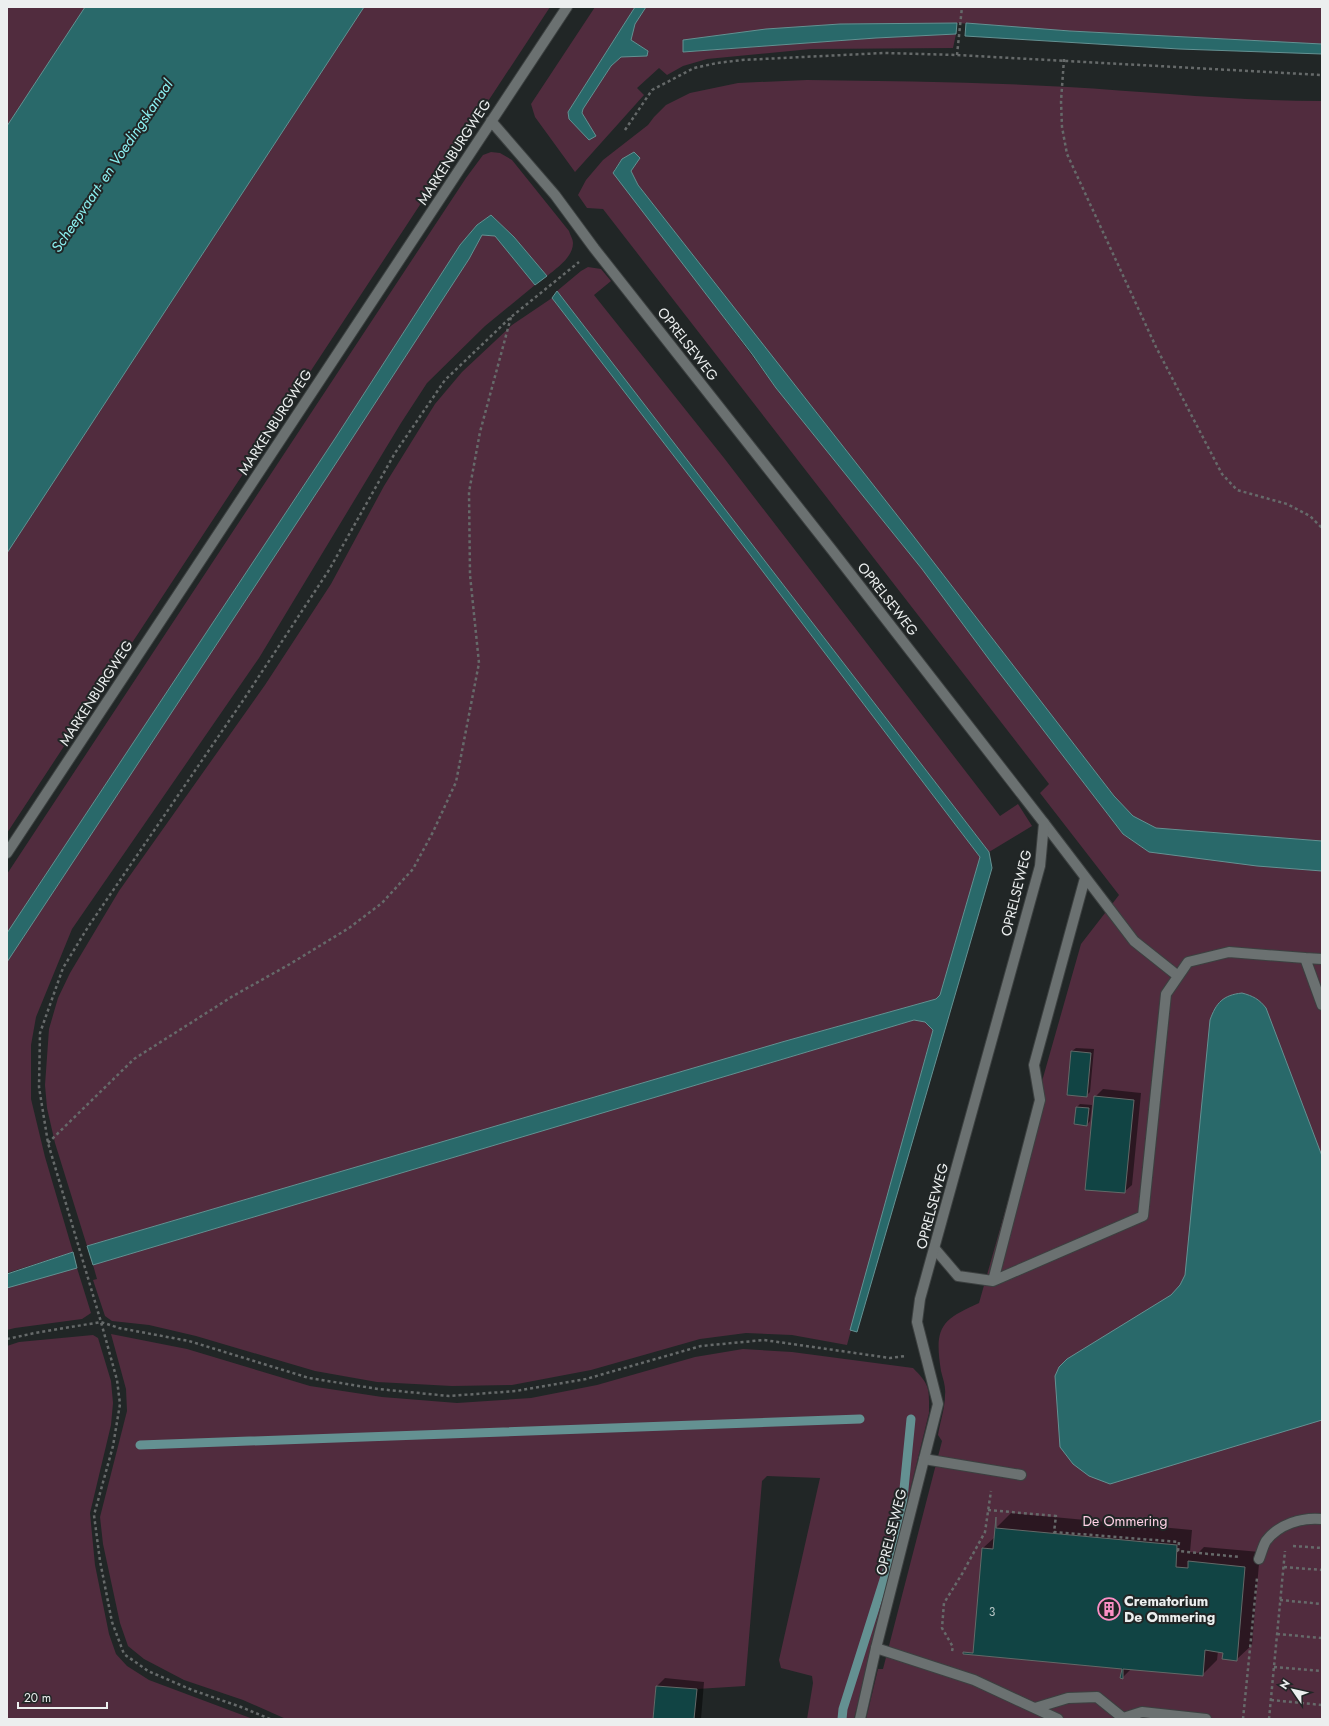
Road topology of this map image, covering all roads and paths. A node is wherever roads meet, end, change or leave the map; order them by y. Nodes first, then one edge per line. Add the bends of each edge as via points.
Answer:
1 (567, 7) edge
2 (962, 9) edge
3 (957, 54) junction
4 (1064, 60) junction
5 (1322, 75) edge
6 (492, 121) junction
7 (625, 130) dead end
8 (594, 248) junction
9 (511, 317) junction
10 (1322, 528) edge
11 (1044, 823) junction
12 (7, 853) edge
13 (1085, 878) junction
14 (1305, 958) junction
15 (1322, 959) edge
16 (1178, 976) junction
17 (1322, 1004) edge
18 (48, 1143) junction
19 (935, 1250) junction
20 (994, 1281) junction
21 (101, 1322) junction
22 (7, 1340) edge
23 (925, 1353) junction
24 (924, 1459) junction
25 (995, 1470) junction
26 (1021, 1475) dead end
27 (988, 1510) junction
28 (1322, 1519) edge
29 (1322, 1548) edge
30 (1259, 1559) junction
31 (1284, 1567) junction
32 (1322, 1570) edge
33 (1280, 1600) junction
34 (1322, 1604) edge
35 (1277, 1634) junction
36 (1322, 1638) edge
37 (876, 1648) junction
38 (1274, 1667) junction
39 (948, 1671) junction
40 (1322, 1671) edge
41 (1271, 1700) junction
42 (1322, 1705) edge
43 (1035, 1708) junction
44 (270, 1719) edge
45 (860, 1719) edge
46 (1058, 1719) edge
47 (1122, 1719) edge
48 (1206, 1719) edge
49 (1243, 1719) edge
50 (1269, 1719) edge

1 - 6 street, MARKENBURGWEG
2 - 3 path
3 - 4 path
3 - 7 path via 884,53 788,57 717,63 694,68 652,90
4 - 5 path
4 - 10 path via 1061,101 1067,154 1156,347 1222,474 1237,490 1287,504 1310,516
6 - 8 street, OPRELSEWEG via 555,195
6 - 12 street, MARKENBURGWEG
8 - 9 path
8 - 11 street, OPRELSEWEG
9 - 18 path via 445,380 394,453 329,570 63,968 40,1033 39,1087
9 - 18 path via 480,432 469,492 470,575 479,663 456,782 413,869 382,904 349,928 232,996 134,1059
11 - 13 street
11 - 19 street, OPRELSEWEG via 1040,866
13 - 16 street via 1134,941
13 - 20 street via 1034,1065 1040,1100
14 - 15 street
14 - 16 street via 1229,952 1188,962
14 - 17 street
16 - 20 street via 1166,994 1143,1216
18 - 21 path
19 - 20 street via 958,1276
19 - 23 street, OPRELSEWEG via 920,1300 917,1322
21 - 22 path
21 - 23 path via 119,1328 189,1341 310,1378 378,1389 449,1396 516,1390 586,1379 701,1346 764,1340 890,1358
21 - 44 path via 120,1404 113,1446 94,1515 112,1622 124,1654 148,1671
23 - 24 street, OPRELSEWEG via 938,1404
24 - 25 street
24 - 37 street, OPRELSEWEG
25 - 26 street
25 - 27 path
27 - 30 path via 1056,1516 1054,1532 1179,1542 1178,1551
27 - 39 path via 985,1532 944,1603 942,1628 953,1647
28 - 30 street via 1294,1522 1278,1530 1266,1542
29 - 31 path via 1286,1545
30 - 49 path
31 - 32 path
31 - 33 path
33 - 34 path
33 - 35 path
35 - 36 path
35 - 38 path
37 - 39 street
37 - 45 street, OPRELSEWEG
38 - 40 path
38 - 41 path
39 - 43 street
41 - 42 path
41 - 50 path
43 - 46 street
43 - 47 street via 1068,1698 1097,1697
47 - 48 street via 1142,1712

